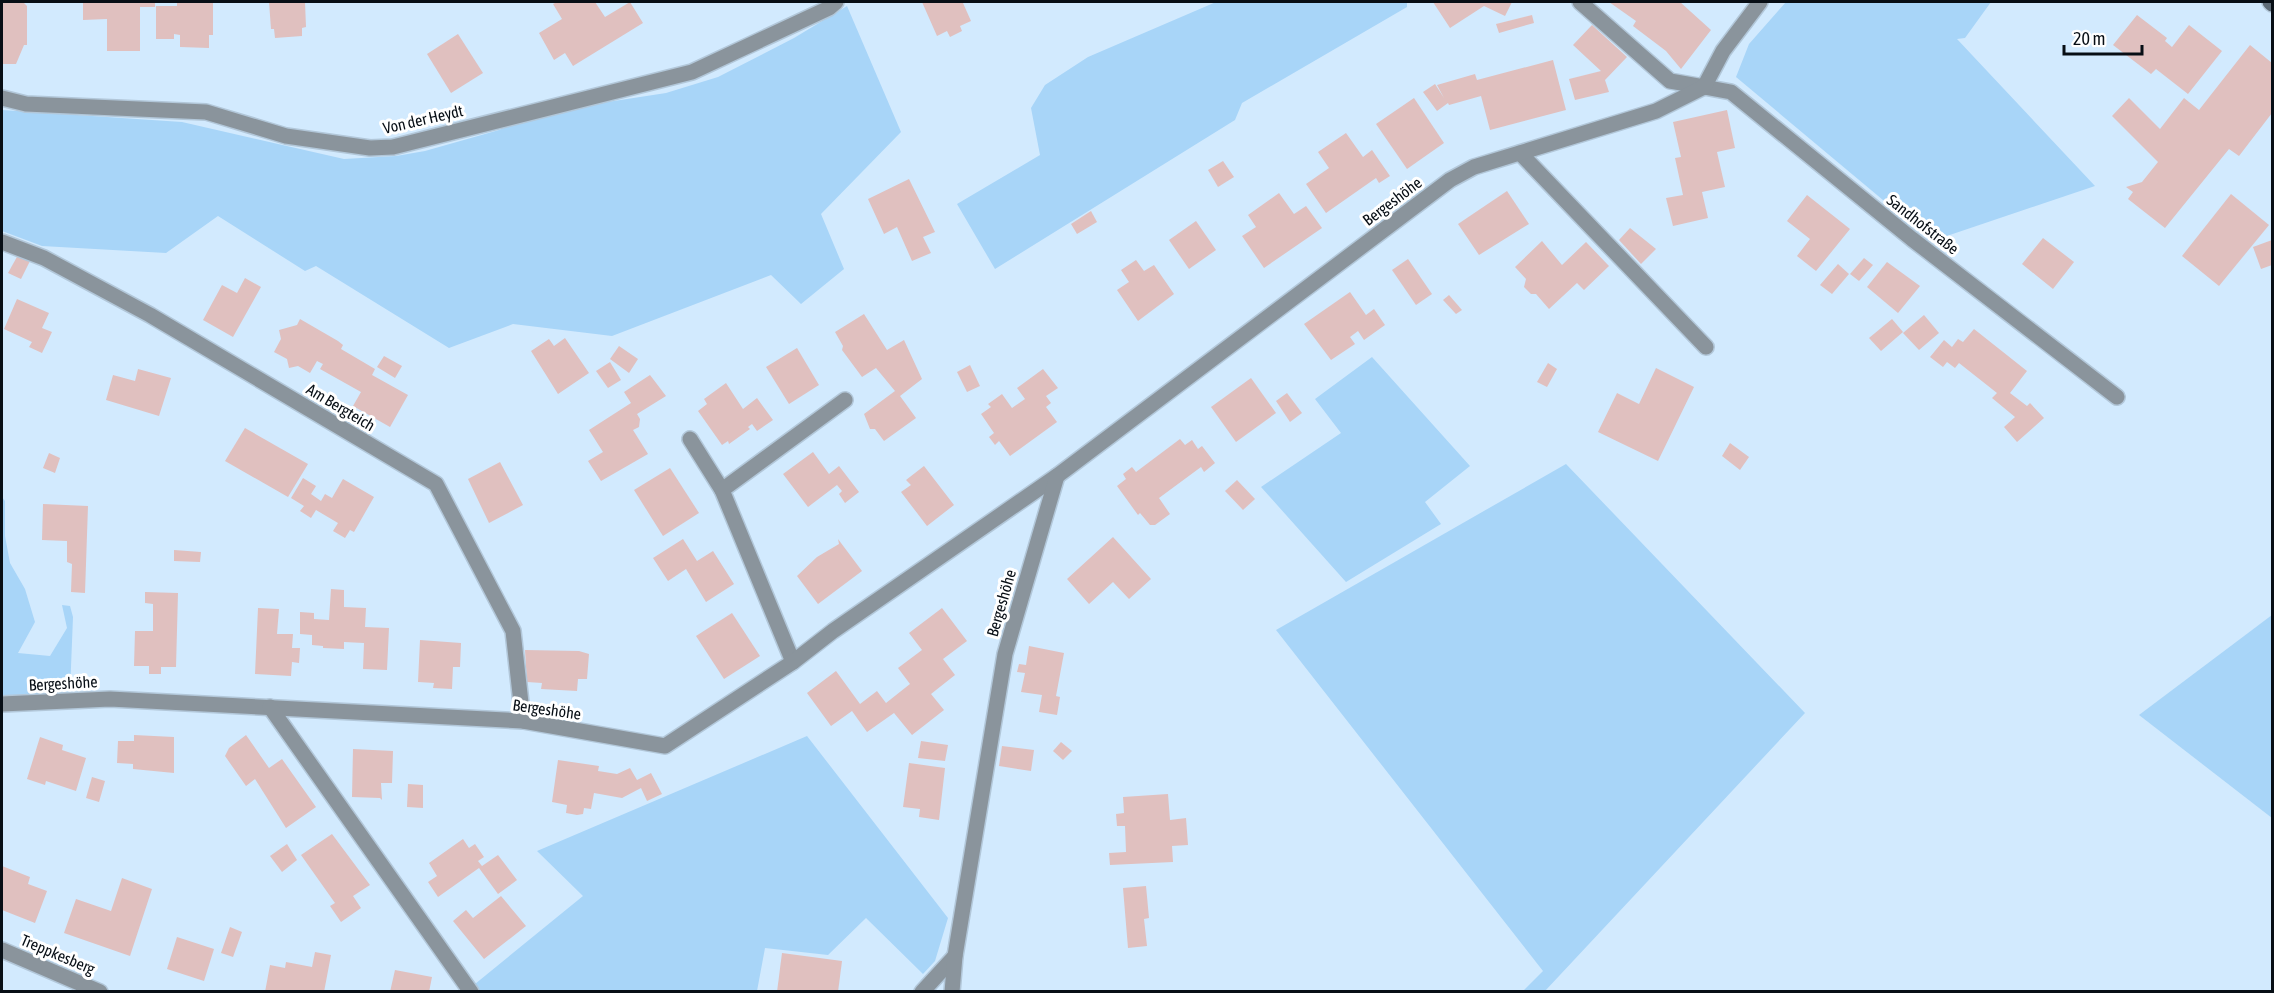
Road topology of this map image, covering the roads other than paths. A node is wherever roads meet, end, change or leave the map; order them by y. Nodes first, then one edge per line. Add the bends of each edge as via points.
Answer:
1 (836, 2) edge
2 (1580, 2) edge
3 (1760, 2) edge
4 (1704, 87) junction
5 (2, 98) edge
6 (1520, 153) junction
7 (2, 242) edge
8 (1706, 347) dead end
9 (2116, 397) dead end
10 (845, 400) dead end
11 (690, 439) dead end
12 (1057, 476) junction
13 (722, 490) junction
14 (793, 662) junction
15 (2, 704) edge
16 (270, 708) junction
17 (523, 721) junction
18 (2, 950) edge
19 (955, 956) junction
20 (100, 992) edge
21 (471, 992) edge
22 (922, 992) edge
23 (951, 992) edge

1 - 5 street, Von der Heydt via 692,72 393,147 370,148 286,136 206,112 26,104
2 - 4 street via 1670,81
3 - 4 street via 1723,51
4 - 6 street, Bergeshöhe via 1656,111
4 - 9 street, Sandhofstraße via 1731,92
6 - 8 street
6 - 12 street, Bergeshöhe via 1474,167 1450,180
7 - 17 street, Am Bergteich via 44,258 150,315 436,484 513,630
10 - 13 street
11 - 13 street
12 - 14 street, Bergeshöhe
12 - 19 street, Bergeshöhe via 1005,654
13 - 14 street
14 - 17 street, Bergeshöhe via 665,746
15 - 16 street, Bergeshöhe via 110,699
16 - 17 street, Bergeshöhe
16 - 21 street
18 - 20 street, Treppkesberg
19 - 22 street
19 - 23 street, Bergeshöhe

